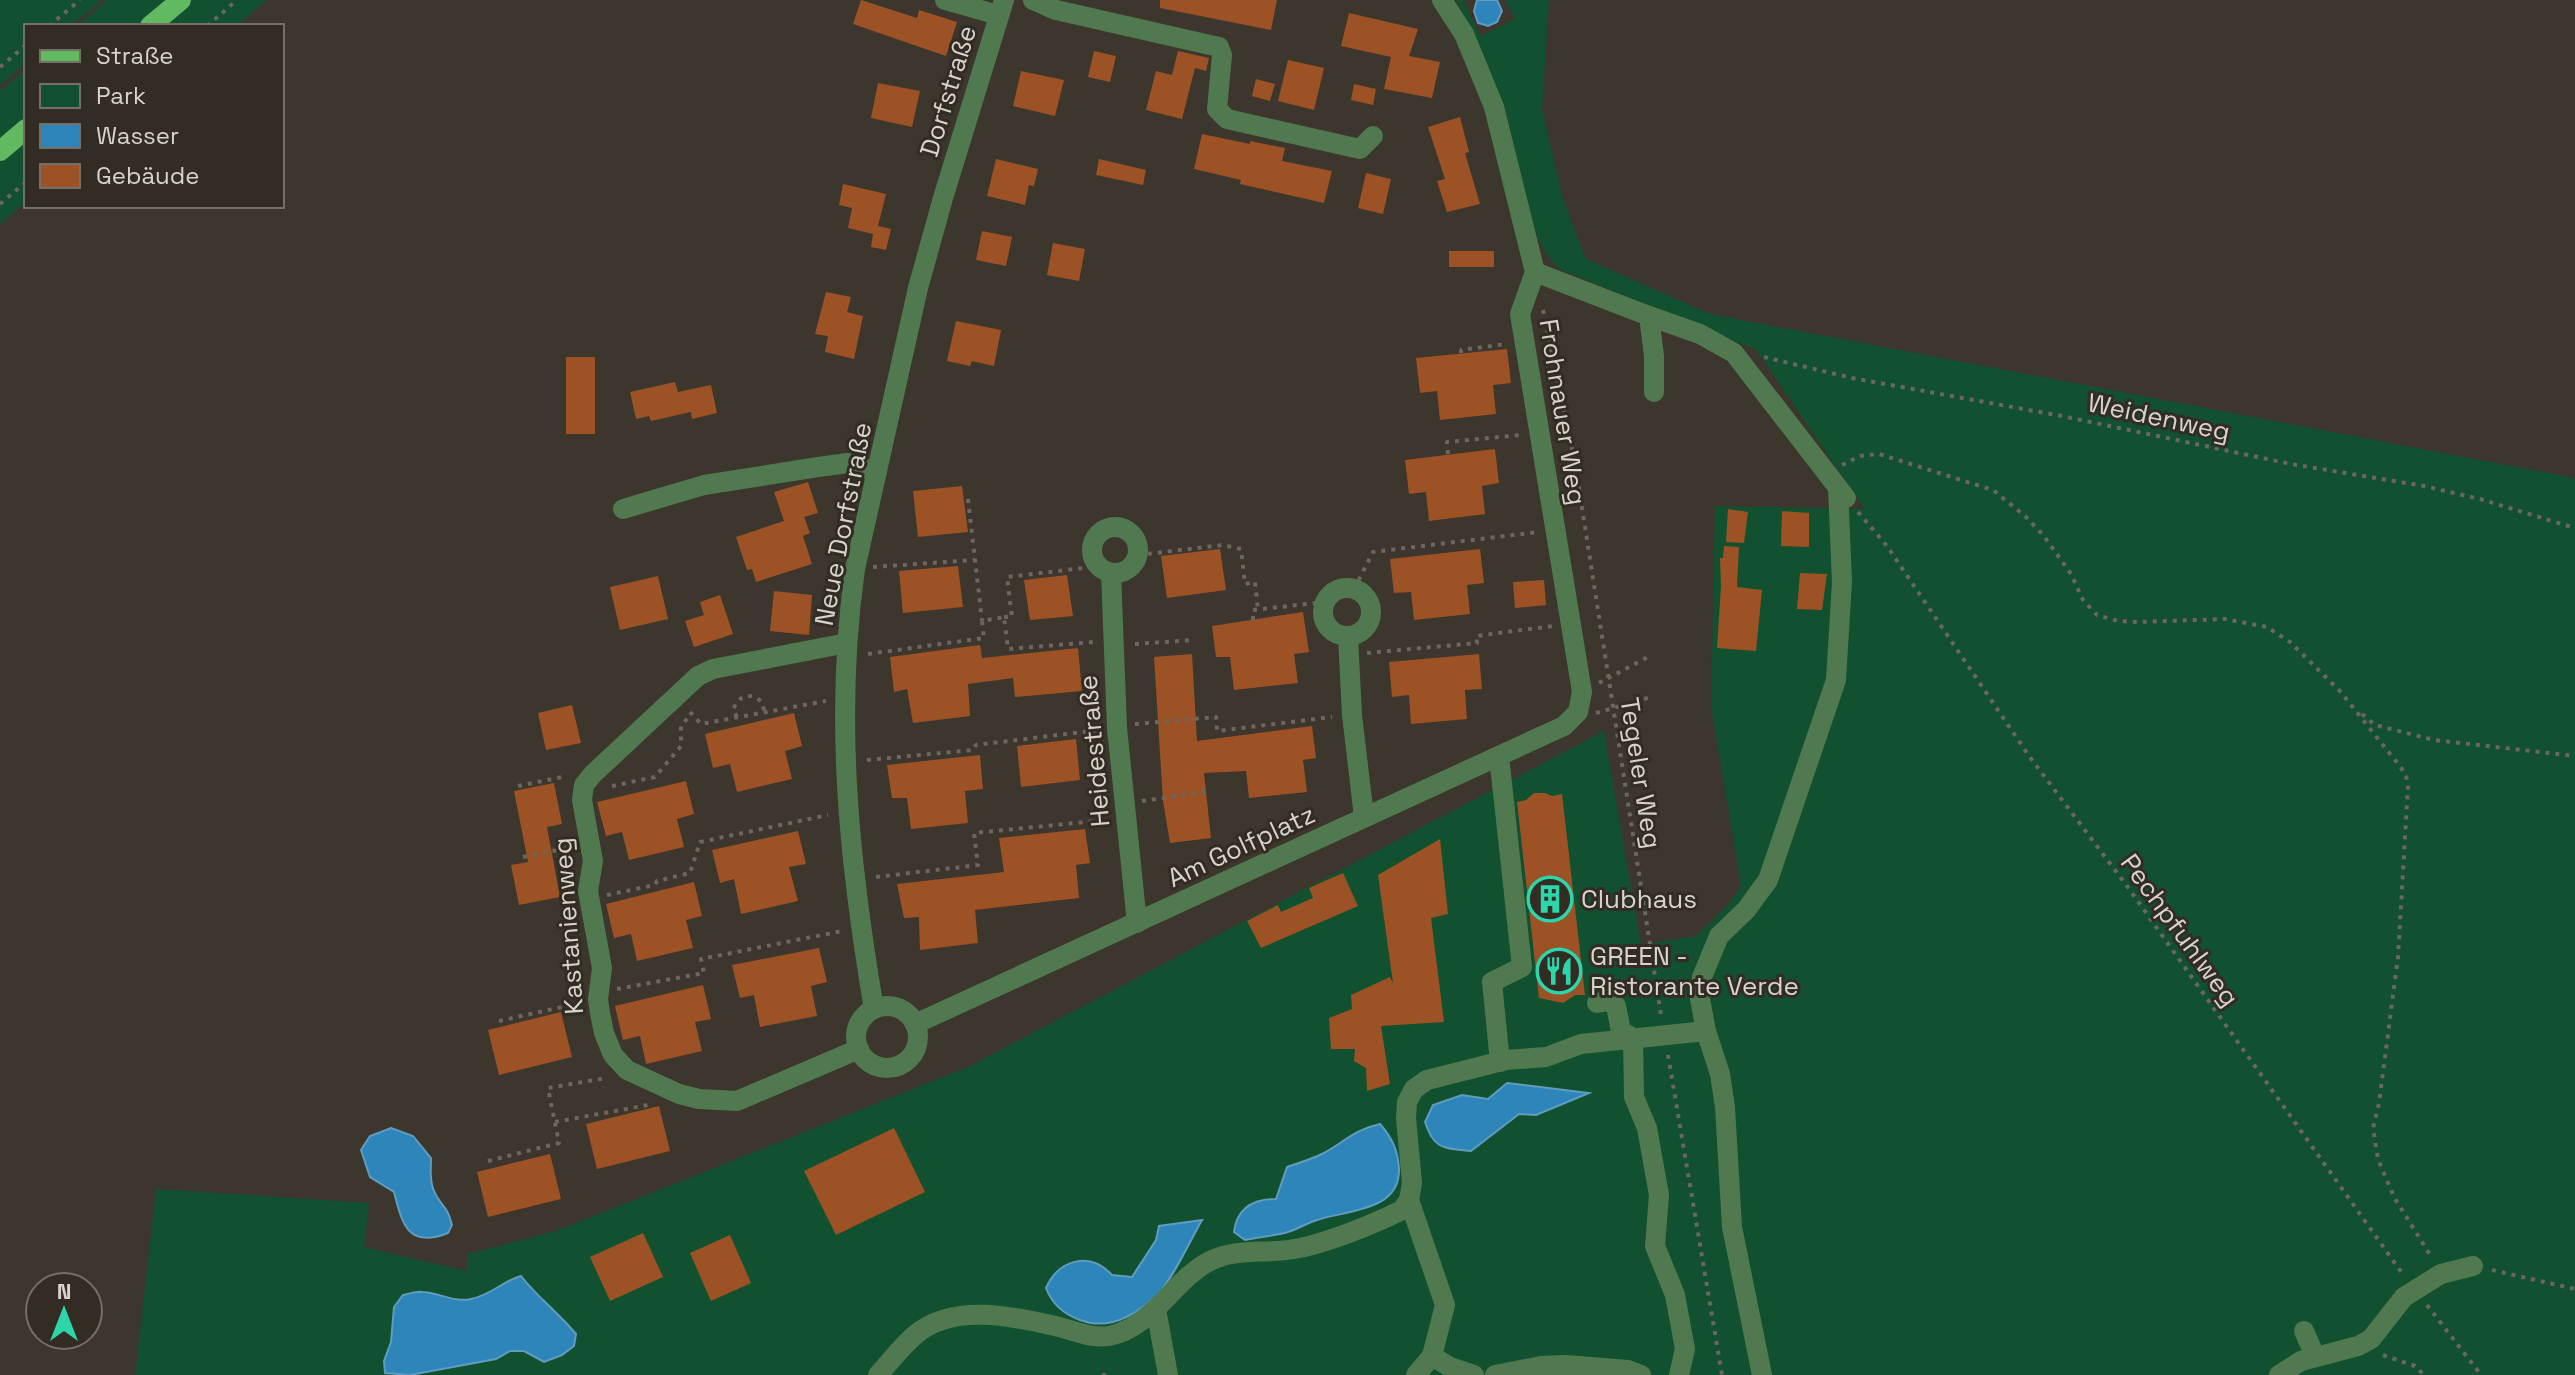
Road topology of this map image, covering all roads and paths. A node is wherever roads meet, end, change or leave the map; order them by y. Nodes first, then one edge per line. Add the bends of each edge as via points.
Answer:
1 (80, 0) edge
2 (181, 0) edge
3 (237, 0) edge
4 (945, 0) edge
5 (1033, 0) edge
6 (1442, 0) edge
7 (1001, 8) edge
8 (51, 24) edge
9 (152, 24) edge
10 (209, 24) edge
11 (24, 47) edge
12 (0, 67) edge
13 (24, 131) edge
14 (1373, 136) dead end
15 (0, 151) edge
16 (24, 184) edge
17 (943, 198) joint
18 (0, 204) edge
19 (1535, 272) junction
20 (1649, 316) junction
21 (1524, 341) junction
22 (1461, 353) dead end
23 (1734, 353) junction
24 (1654, 392) dead end
25 (1539, 433) junction
26 (1448, 454) dead end
27 (877, 472) junction
28 (1842, 487) junction
29 (968, 499) dead end
30 (623, 509) dead end
31 (2575, 528) edge
32 (1555, 530) junction
33 (1138, 555) junction
34 (975, 560) junction
35 (855, 569) junction
36 (1104, 569) junction
37 (1354, 589) junction
38 (1324, 602) junction
39 (1258, 610) junction
40 (1004, 617) junction
41 (1253, 620) dead end
42 (982, 621) junction
43 (1571, 623) junction
44 (1193, 640) dead end
45 (1112, 643) junction
46 (1348, 645) junction
47 (846, 650) junction
48 (1648, 657) dead end
49 (1607, 679) junction
50 (673, 697) junction
51 (1651, 697) dead end
52 (845, 698) junction
53 (1580, 703) junction
54 (2354, 707) junction
55 (1612, 708) junction
56 (765, 712) junction
57 (691, 714) junction
58 (1352, 715) junction
59 (737, 717) junction
60 (1117, 727) junction
61 (1499, 756) junction
62 (2575, 756) edge
63 (845, 762) junction
64 (593, 774) junction
65 (518, 786) dead end
66 (1208, 791) dead end
67 (582, 792) junction
68 (848, 811) junction
69 (1125, 811) junction
70 (1364, 817) junction
71 (591, 843) junction
72 (523, 857) dead end
73 (854, 880) junction
74 (589, 899) junction
75 (1137, 923) junction
76 (860, 927) junction
77 (599, 996) junction
78 (1597, 1003) dead end
79 (874, 1009) junction
80 (499, 1021) dead end
81 (915, 1024) junction
82 (1706, 1031) junction
83 (1664, 1034) junction
84 (1633, 1038) junction
85 (859, 1049) junction
86 (1500, 1062) junction
87 (627, 1070) junction
88 (648, 1081) junction
89 (555, 1122) junction
90 (488, 1161) dead end
91 (1409, 1200) junction
92 (2473, 1266) joint
93 (2441, 1274) junction
94 (2415, 1289) junction
95 (2575, 1289) edge
96 (1156, 1309) junction
97 (2304, 1331) dead end
98 (2346, 1343) junction
99 (1432, 1356) junction
100 (2315, 1356) junction
101 (878, 1375) edge
102 (1102, 1375) edge
103 (1111, 1375) edge
104 (1168, 1375) edge
105 (1416, 1375) edge
106 (1474, 1375) edge
107 (1495, 1375) edge
108 (1641, 1375) edge
109 (1679, 1375) edge
110 (1722, 1375) edge
111 (1762, 1375) edge
112 (2279, 1375) edge
113 (2424, 1375) edge
114 (2481, 1375) edge

1 - 8 path
2 - 9 main road
3 - 10 path
4 - 7 street
5 - 14 street via 1056,10 1219,47 1217,109 1227,119 1360,149
6 - 19 street via 1464,34 1494,107
7 - 17 street, Dorfstraße
11 - 12 path
13 - 15 main road
16 - 18 path
17 - 27 street, Neue Dorfstraße
19 - 20 street
19 - 21 street, Frohnauer Weg via 1520,314
19 - 49 path, Tegeler Weg via 1576,469
20 - 23 street
20 - 24 street
21 - 22 path
21 - 25 street, Frohnauer Weg
23 - 28 street
23 - 31 path, Weidenweg via 2424,486
25 - 26 path via 1447,442
25 - 32 street, Frohnauer Weg
27 - 30 street via 848,463 818,467 704,485
27 - 35 street, Neue Dorfstraße
28 - 54 path via 1860,456 1879,454 1993,490 2044,536 2097,615 2138,622 2225,619 2267,627 2290,642
28 - 82 street via 1836,680 1768,880 1719,936 1702,977
28 - 94 path, Pechpfuhlweg via 2029,756
29 - 34 path
32 - 37 path via 1373,552
32 - 43 street, Frohnauer Weg
33 - 36 street via 1128,569
33 - 36 street, Heidestraße via 1130,532 1106,529 1092,548
33 - 39 path via 1223,545 1241,549 1245,584 1255,582
34 - 35 path
34 - 42 path
35 - 47 street, Neue Dorfstraße
36 - 40 path via 1007,577 1012,617
36 - 45 street, Heidestraße
37 - 38 street via 1338,590
37 - 46 street via 1365,596 1371,612 1366,627
38 - 39 path
38 - 46 street via 1327,627
39 - 41 path via 1253,610
40 - 42 path
40 - 45 path via 1008,649
42 - 47 path via 984,638
43 - 46 path via 1476,636 1477,643
43 - 53 street, Frohnauer Weg
44 - 45 path
45 - 60 street, Heidestraße
46 - 58 street
47 - 50 street via 713,669
47 - 52 street, Neue Dorfstraße
48 - 49 path
49 - 53 path
49 - 55 path, Tegeler Weg
50 - 57 path
50 - 64 street
51 - 55 path
52 - 56 path
52 - 63 street, Neue Dorfstraße
53 - 55 path via 1591,714
53 - 61 street, Am Golfplatz via 1564,726
54 - 62 path via 2375,725 2422,738
54 - 93 path via 2406,775 2408,786 2398,957 2373,1128 2378,1159 2394,1197
55 - 83 path, Tegeler Weg
56 - 59 path
56 - 59 path via 761,701 743,696 733,710
57 - 59 path via 701,724
57 - 67 path via 681,726 681,746 655,777
58 - 60 path via 1217,731 1216,717
58 - 70 street
60 - 63 path via 976,745 973,750
60 - 69 street, Heidestraße
61 - 70 street, Am Golfplatz
61 - 86 street via 1522,967 1492,982
63 - 68 street, Neue Dorfstraße
64 - 65 path
64 - 67 street
66 - 69 path
67 - 71 street, Kastanienweg
68 - 73 street, Neue Dorfstraße
68 - 74 path via 700,842 690,873 683,877
69 - 73 path via 974,833 978,865
69 - 75 street, Heidestraße
70 - 75 street, Am Golfplatz
71 - 72 path
71 - 74 street, Kastanienweg
73 - 76 street, Neue Dorfstraße
74 - 77 street, Kastanienweg via 602,968
75 - 81 street, Am Golfplatz
76 - 77 path via 701,959 704,973
76 - 79 street, Neue Dorfstraße
77 - 80 path
77 - 87 street, Kastanienweg via 604,1033
78 - 84 street via 1616,1006 1621,1031
79 - 81 street via 896,1007
79 - 85 street via 857,1028
81 - 85 street via 917,1045 905,1062 878,1066
82 - 83 street
82 - 111 street via 1724,1096 1732,1227
83 - 84 street
83 - 110 path, Tegeler Weg
84 - 86 street
84 - 109 street via 1634,1097 1647,1128 1659,1195 1655,1246 1675,1295 1685,1349
85 - 88 street, Kastanienweg via 737,1101 699,1099
86 - 91 street via 1436,1077 1414,1089 1406,1118
87 - 88 street, Kastanienweg
87 - 89 path via 548,1088
88 - 89 path via 648,1105
89 - 90 path via 559,1143
91 - 96 street via 1393,1215 1315,1244 1237,1252 1212,1260
91 - 99 street via 1445,1305
92 - 93 street
92 - 95 path
93 - 94 street
94 - 98 street via 2371,1339
94 - 114 path, Pechpfuhlweg
96 - 101 street via 1109,1336 1023,1319 949,1317 915,1335
96 - 104 street
97 - 100 street
98 - 100 street
98 - 113 path via 2415,1366
99 - 105 street
99 - 106 street
100 - 112 street
102 - 103 path
107 - 108 street via 1566,1365

